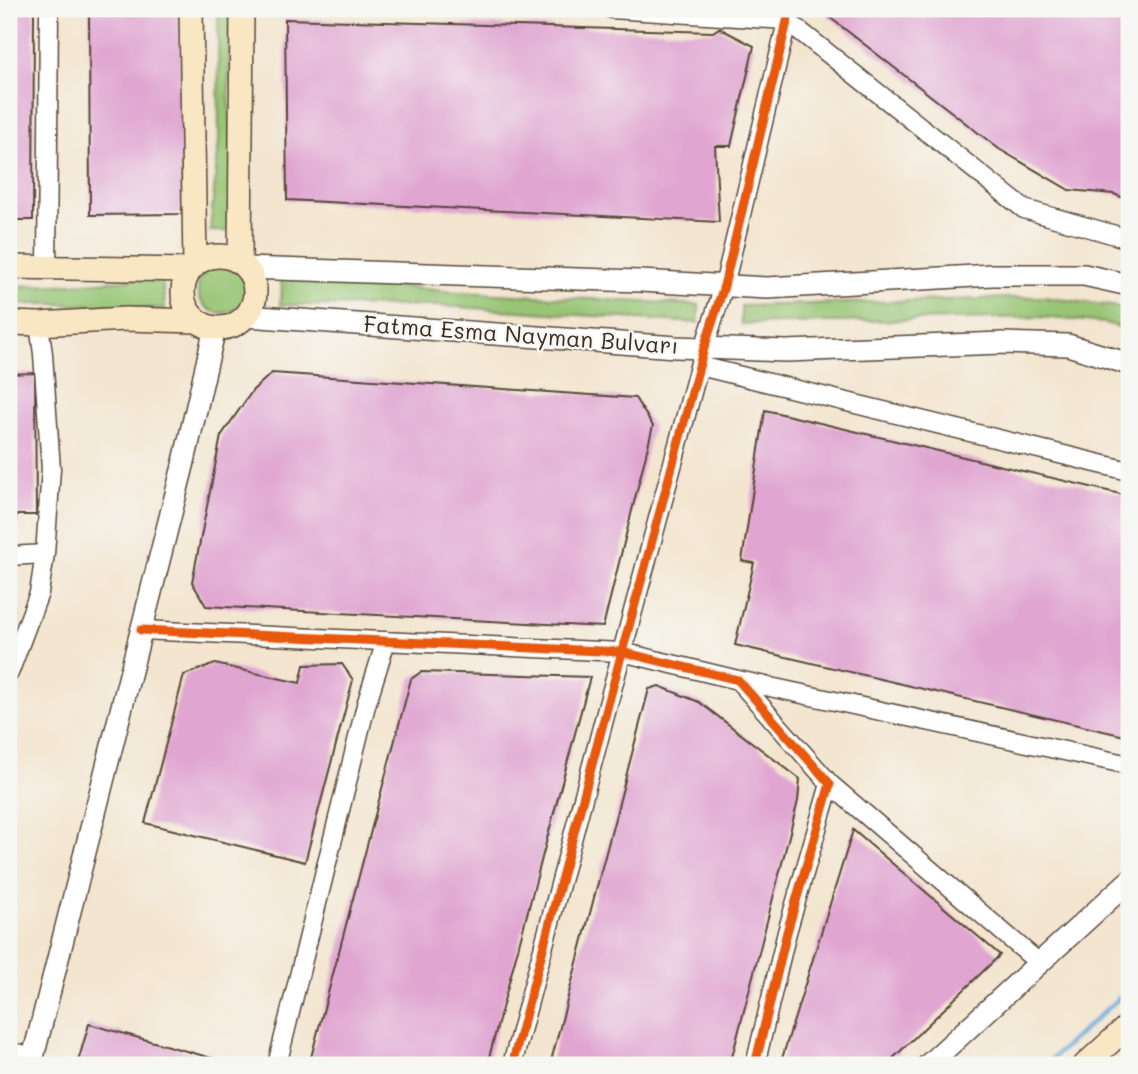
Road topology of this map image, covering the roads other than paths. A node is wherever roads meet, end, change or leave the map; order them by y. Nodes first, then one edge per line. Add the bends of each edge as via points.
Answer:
1 (49, 9) edge
2 (191, 9) edge
3 (242, 9) edge
4 (612, 9) edge
5 (788, 15) edge
6 (1129, 239) edge
7 (242, 266) junction
8 (9, 267) edge
9 (47, 268) junction
10 (193, 268) junction
11 (1129, 285) edge
12 (724, 286) junction
13 (245, 316) junction
14 (9, 323) edge
15 (38, 324) junction
16 (206, 325) junction
17 (702, 357) junction
18 (1129, 363) edge
19 (1129, 471) edge
20 (45, 554) junction
21 (9, 556) edge
22 (141, 630) junction
23 (386, 641) junction
24 (622, 652) junction
25 (9, 673) edge
26 (738, 680) junction
27 (1129, 765) edge
28 (830, 784) junction
29 (1129, 881) edge
30 (1040, 963) junction
31 (1129, 1025) edge
32 (9, 1052) edge
33 (32, 1061) edge
34 (277, 1065) edge
35 (512, 1065) edge
36 (755, 1065) edge
37 (928, 1065) edge
38 (1085, 1065) edge

1 - 9 street
2 - 10 main road
3 - 7 main road
4 - 5 street
5 - 6 street via 1024,209
5 - 12 street
7 - 10 main road via 218,256
7 - 12 street
7 - 13 main road via 254,287
8 - 9 main road
9 - 10 main road
10 - 16 main road via 183,291 189,313
11 - 12 street via 1084,275 1005,275 767,288
12 - 17 street
13 - 16 main road via 237,323
13 - 17 street, Fatma Esma Nayman Bulvarı
14 - 15 main road
15 - 16 main road via 125,319
15 - 20 street via 51,469
16 - 22 street
17 - 18 street, Fatma Esma Nayman Bulvarı via 1028,344 1068,345
17 - 19 street
17 - 24 street
20 - 21 street
20 - 25 street via 38,593
22 - 23 street
22 - 33 street
23 - 24 street
23 - 34 street
24 - 26 street
24 - 35 street
26 - 27 street
26 - 28 street
28 - 30 street
28 - 36 street
29 - 30 street
30 - 37 street
31 - 38 main road
32 - 33 street

